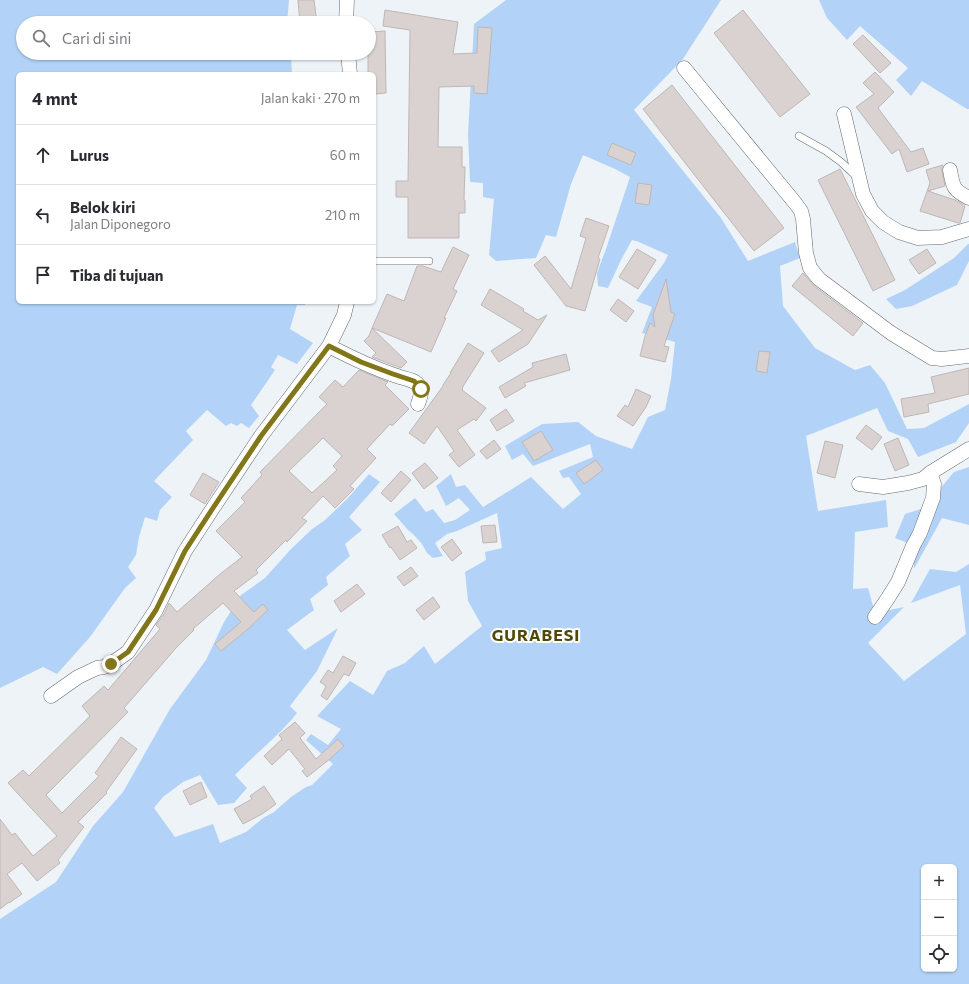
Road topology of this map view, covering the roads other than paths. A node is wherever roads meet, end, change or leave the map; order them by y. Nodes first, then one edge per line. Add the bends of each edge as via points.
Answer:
1 (347, 0) edge
2 (346, 16) edge
3 (349, 60) edge
4 (684, 68) dead end
5 (350, 72) edge
6 (844, 114) dead end
7 (799, 136) dead end
8 (950, 170) dead end
9 (859, 179) junction
10 (969, 198) edge
11 (969, 229) edge
12 (376, 261) edge
13 (428, 261) dead end
14 (347, 304) edge
15 (329, 346) junction
16 (969, 356) edge
17 (418, 404) dead end
18 (969, 448) edge
19 (930, 473) junction
20 (859, 484) dead end
21 (875, 617) dead end
22 (51, 696) dead end

1 - 2 street
3 - 5 street
4 - 16 street via 801,211 806,254 810,268 819,279 891,333 932,358
6 - 9 street
7 - 9 lane via 826,151
8 - 10 street via 953,186
9 - 11 street via 862,194 872,211 899,232 918,238 942,237
12 - 13 lane
14 - 15 street
15 - 17 street via 361,362 414,381 422,392
15 - 22 street via 261,436 213,508 185,551 156,610 128,652 111,664 78,677
18 - 19 street
19 - 20 street via 923,479 883,487
19 - 21 street via 934,484 933,498 920,533 898,582

